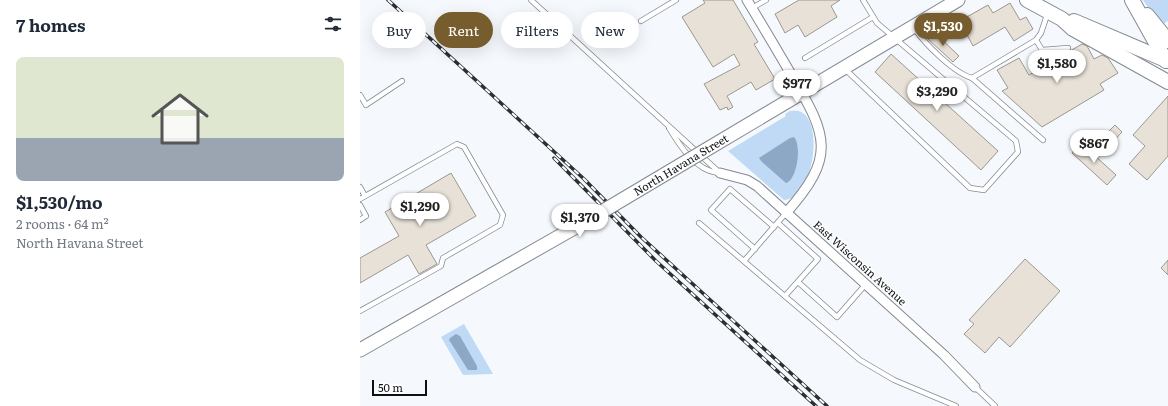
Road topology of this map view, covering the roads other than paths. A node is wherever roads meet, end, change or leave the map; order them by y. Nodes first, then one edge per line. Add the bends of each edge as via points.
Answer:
1 (531, 0) edge
2 (676, 0) edge
3 (747, 0) edge
4 (766, 0) edge
5 (863, 0) edge
6 (958, 0) edge
7 (1028, 0) edge
8 (1132, 0) edge
9 (1136, 0) edge
10 (752, 8) junction
11 (1048, 11) junction
12 (873, 18) junction
13 (1062, 19) junction
14 (641, 21) dead end
15 (913, 26) junction
16 (894, 38) junction
17 (1036, 40) junction
18 (1168, 42) edge
19 (1068, 48) dead end
20 (805, 58) dead end
21 (1167, 61) edge
22 (844, 68) junction
23 (972, 78) junction
24 (402, 81) dead end
25 (1168, 82) edge
26 (802, 92) junction
27 (360, 95) edge
28 (662, 119) junction
29 (1043, 140) dead end
30 (720, 173) junction
31 (360, 187) edge
32 (365, 196) junction
33 (360, 199) edge
34 (360, 205) edge
35 (786, 213) junction
36 (360, 220) edge
37 (699, 223) dead end
38 (778, 223) junction
39 (774, 227) junction
40 (755, 248) junction
41 (744, 261) junction
42 (798, 282) junction
43 (866, 284) junction
44 (785, 296) junction
45 (360, 311) edge
46 (360, 350) edge
47 (975, 387) joint
48 (956, 406) edge
49 (995, 406) edge

1 - 28 lane
2 - 14 lane
3 - 10 street
4 - 10 lane
5 - 12 lane
6 - 15 street, North Havana Street
7 - 11 main road
8 - 21 main road
9 - 18 main road
10 - 26 street
11 - 13 main road
11 - 17 lane
12 - 16 lane
12 - 20 lane
13 - 21 main road via 1077,21
13 - 25 main road via 1073,29
15 - 16 street, North Havana Street
15 - 23 lane via 921,38 962,75
16 - 22 street, North Havana Street
16 - 22 lane via 1016,141 1018,152 984,190 970,188
17 - 19 lane via 1042,50
17 - 23 lane
22 - 26 street, North Havana Street
23 - 29 lane
24 - 27 lane via 366,105
26 - 35 street via 818,124 821,153 813,179
26 - 46 street, North Havana Street, bridge via 560,236
28 - 30 lane
28 - 30 lane via 688,154 706,170
30 - 35 street, East Wisconsin Avenue via 752,182
31 - 32 lane
32 - 33 lane
32 - 45 lane via 456,144 464,148 504,219 500,225 443,258 441,266
34 - 36 lane via 366,216
35 - 38 lane
35 - 43 street, East Wisconsin Avenue
37 - 41 lane
38 - 39 lane
38 - 42 lane via 818,259
39 - 40 lane
39 - 40 lane via 730,189 711,210
40 - 41 lane
41 - 44 lane
42 - 43 lane via 837,317
42 - 44 lane
43 - 47 street, East Wisconsin Avenue
44 - 48 lane via 860,360 877,371
47 - 49 lane

